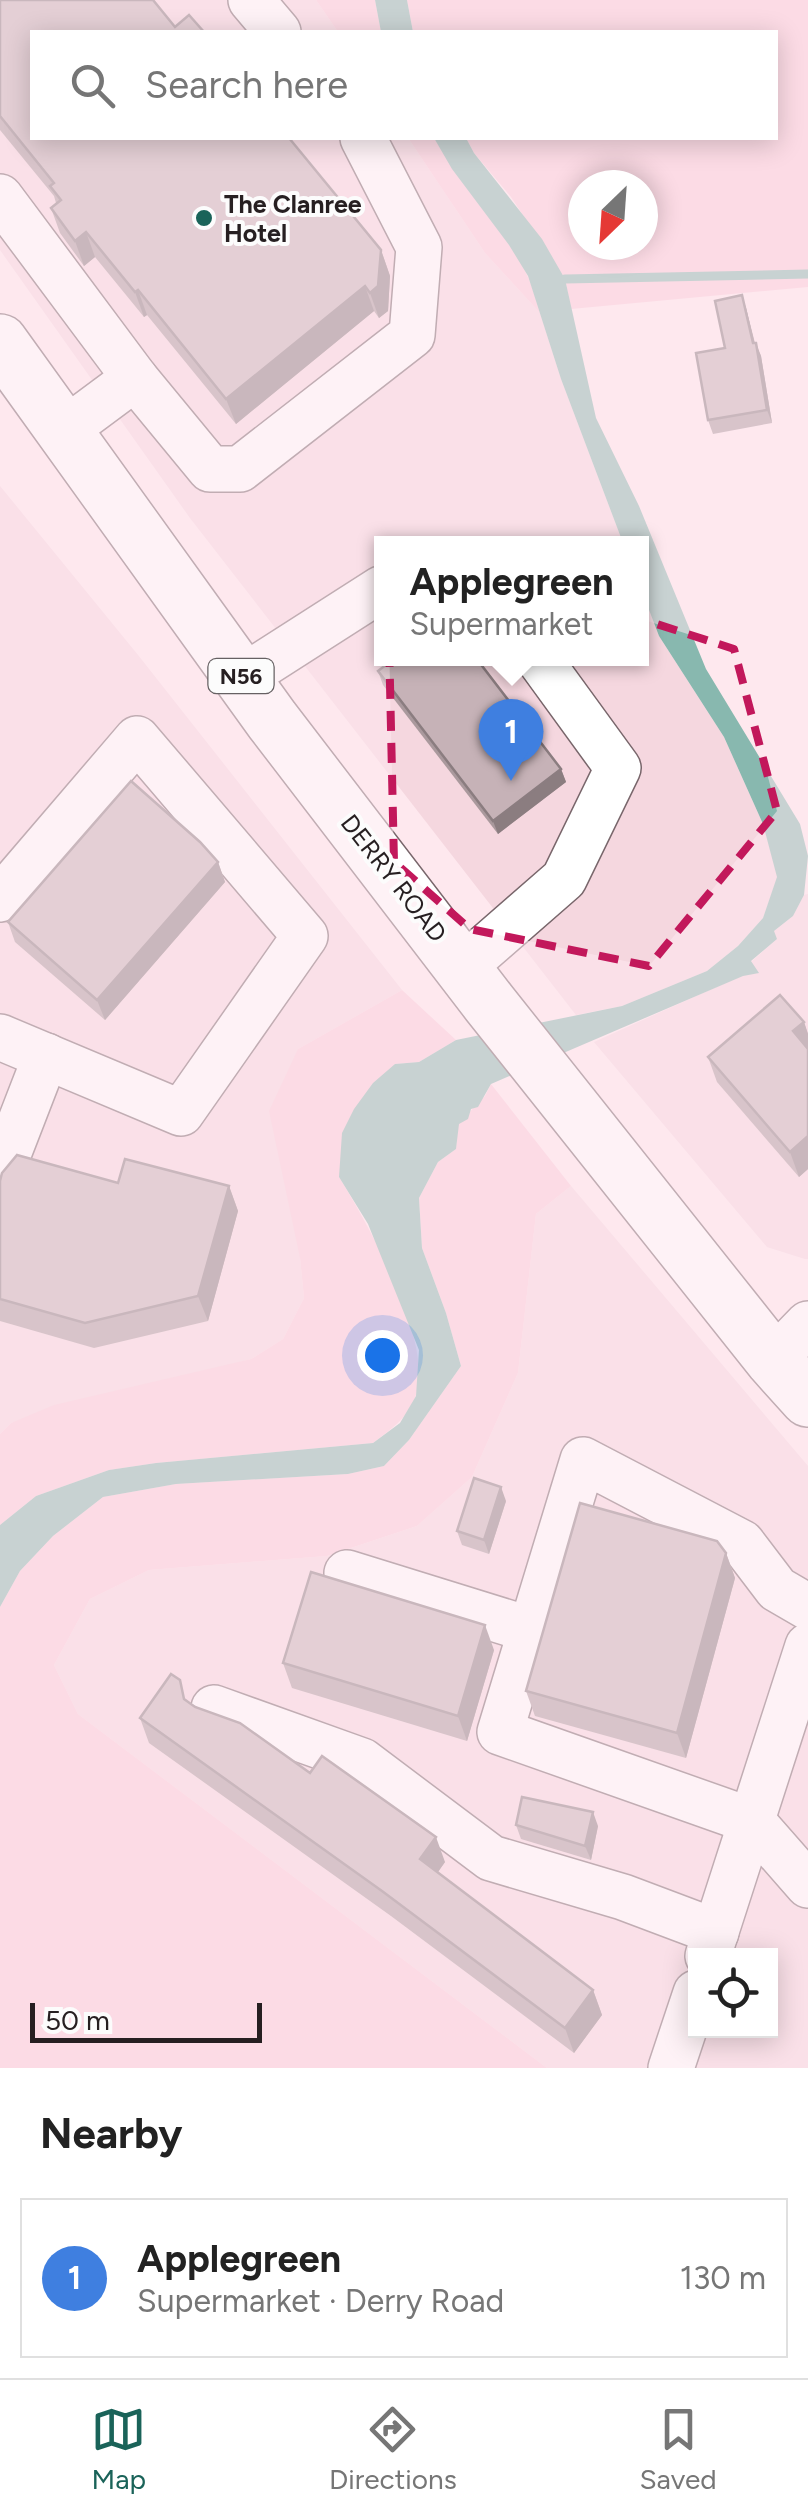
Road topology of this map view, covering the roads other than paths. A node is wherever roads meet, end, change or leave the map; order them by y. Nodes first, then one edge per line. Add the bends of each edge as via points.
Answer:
1 (252, 0) edge
2 (276, 30) edge
3 (363, 140) edge
4 (0, 197) edge
5 (0, 342) edge
6 (135, 378) junction
7 (65, 430) junction
8 (374, 593) edge
9 (544, 666) edge
10 (242, 678) junction
11 (0, 899) edge
12 (476, 986) junction
13 (0, 1036) edge
14 (46, 1056) junction
15 (0, 1176) edge
16 (796, 1361) edge
17 (347, 1572) dead end
18 (808, 1607) edge
19 (532, 1630) junction
20 (808, 1646) edge
21 (214, 1708) dead end
22 (752, 1821) junction
23 (808, 1885) edge
24 (712, 1944) edge
25 (688, 2018) edge
26 (671, 2068) edge

1 - 2 lane
3 - 6 lane via 419,246 412,334 240,469 210,469
4 - 6 lane
5 - 7 main road, DERRY ROAD / N56
6 - 7 lane
7 - 10 main road, DERRY ROAD / N56
8 - 10 lane
9 - 12 lane via 618,768 564,879
10 - 12 main road, DERRY ROAD / N56
11 - 14 lane via 137,739 306,936 181,1113
12 - 16 main road, DERRY ROAD / N56 via 567,1102
13 - 14 lane
14 - 15 lane
17 - 19 lane
18 - 19 lane via 777,1589 742,1543 583,1460
19 - 22 lane via 500,1732
20 - 22 lane
21 - 24 lane via 362,1761 491,1858 623,1897
22 - 23 lane
22 - 24 lane
25 - 26 lane

